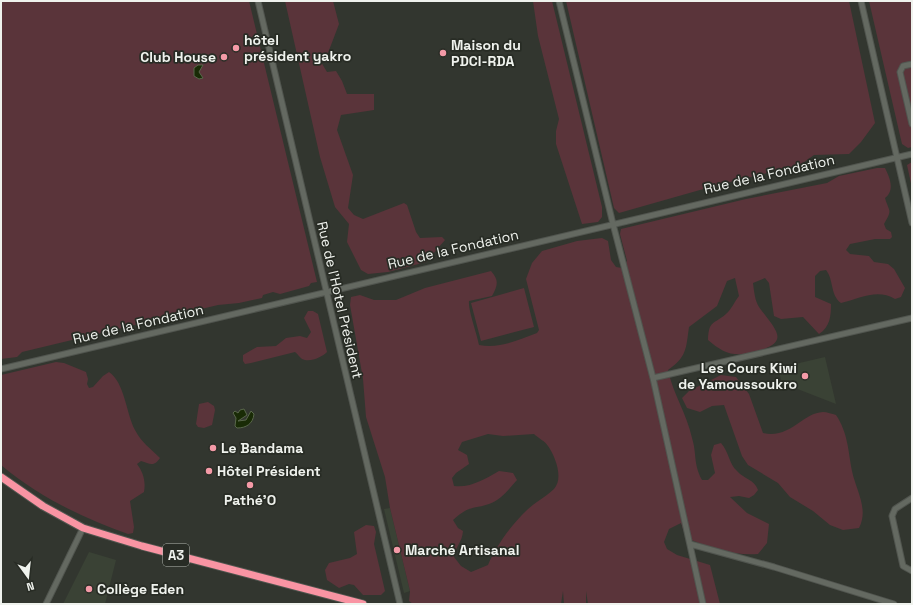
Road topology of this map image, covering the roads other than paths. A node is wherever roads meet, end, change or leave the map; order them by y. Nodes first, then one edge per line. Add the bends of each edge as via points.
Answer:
1 (258, 1) edge
2 (559, 1) edge
3 (861, 1) edge
4 (912, 64) edge
5 (912, 124) edge
6 (912, 154) edge
7 (896, 157) junction
8 (912, 223) edge
9 (613, 224) junction
10 (326, 292) junction
11 (912, 318) edge
12 (1, 369) edge
13 (653, 378) junction
14 (1, 476) edge
15 (912, 498) edge
16 (83, 528) junction
17 (690, 544) junction
18 (912, 571) edge
19 (46, 604) edge
20 (363, 604) edge
21 (400, 604) edge
22 (703, 604) edge
23 (894, 604) edge

1 - 10 street, Rue de l'Hotel Président
2 - 9 street
3 - 7 street
4 - 5 street via 903,66 900,72
6 - 7 street, Rue de la Fondation
7 - 8 street
7 - 9 street, Rue de la Fondation
9 - 10 street, Rue de la Fondation
9 - 13 street
10 - 12 street, Rue de la Fondation
10 - 21 street, Rue de l'Hotel Président
11 - 13 street
13 - 17 street
14 - 16 highway, A3 via 43,506
15 - 18 street via 895,509 892,516 903,566
16 - 19 street
16 - 20 highway, A3
17 - 22 street
17 - 23 street

